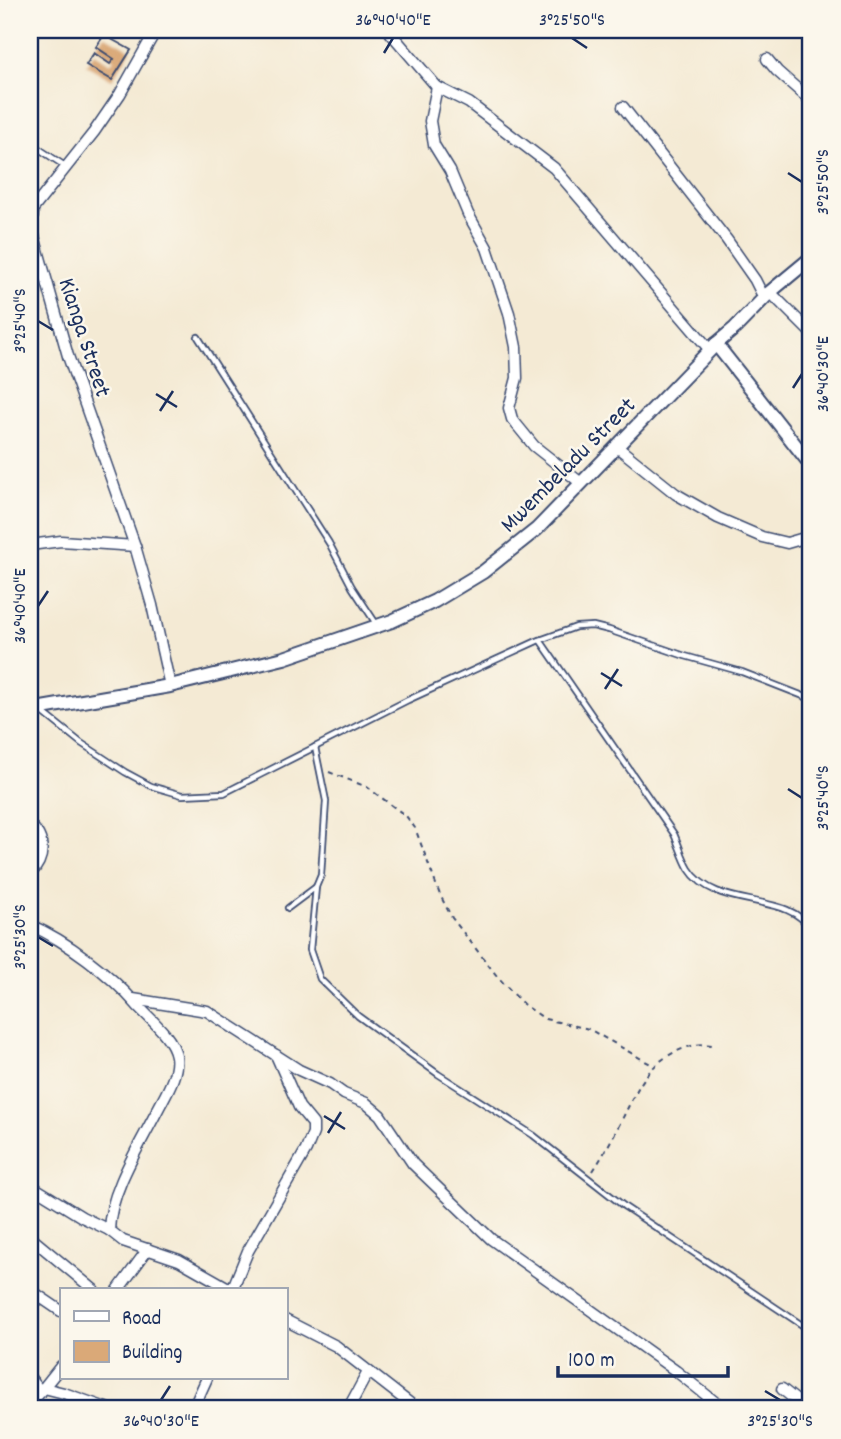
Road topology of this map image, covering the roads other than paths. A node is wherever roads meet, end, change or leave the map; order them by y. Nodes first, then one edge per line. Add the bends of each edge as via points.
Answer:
1 (156, 30) edge
2 (388, 30) edge
3 (767, 59) dead end
4 (437, 87) junction
5 (811, 101) edge
6 (623, 107) dead end
7 (30, 144) edge
8 (65, 166) junction
9 (31, 210) edge
10 (811, 258) edge
11 (767, 295) junction
12 (811, 333) edge
13 (198, 337) dead end
14 (713, 347) junction
15 (615, 446) junction
16 (811, 465) edge
17 (581, 483) junction
18 (811, 536) edge
19 (30, 545) edge
20 (135, 546) junction
21 (377, 626) junction
22 (540, 640) junction
23 (170, 686) junction
24 (811, 699) edge
25 (34, 709) edge
26 (315, 747) junction
27 (30, 825) edge
28 (30, 874) edge
29 (316, 887) junction
30 (288, 908) dead end
31 (30, 925) edge
32 (811, 930) edge
33 (133, 999) junction
34 (276, 1055) junction
35 (30, 1185) edge
36 (108, 1230) junction
37 (30, 1237) edge
38 (148, 1249) junction
39 (92, 1288) edge
40 (119, 1288) edge
41 (228, 1288) edge
42 (233, 1288) edge
43 (30, 1290) edge
44 (60, 1310) edge
45 (287, 1321) edge
46 (811, 1331) edge
47 (60, 1367) edge
48 (368, 1371) junction
49 (30, 1378) edge
50 (206, 1380) edge
51 (782, 1389) dead end
52 (42, 1390) junction
53 (30, 1405) edge
54 (109, 1409) edge
55 (193, 1409) edge
56 (348, 1409) edge
57 (417, 1409) edge
58 (729, 1409) edge
59 (807, 1409) edge

1 - 8 street, Kianga Street via 120,94
2 - 4 street
3 - 5 street
4 - 14 street via 469,103 554,168
4 - 17 street via 430,121 435,145 487,248 514,336 517,378 509,408 512,419 534,446
6 - 11 street
7 - 8 lane
8 - 9 street, Kianga Street
9 - 20 street, Kianga Street via 47,290
10 - 11 street, Mwembeladu Street
11 - 12 street
11 - 14 street, Mwembeladu Street
13 - 21 lane
14 - 15 street, Mwembeladu Street
14 - 16 street
15 - 17 street, Mwembeladu Street
15 - 18 street via 676,494 718,518 788,543
17 - 21 street, Mwembeladu Street via 537,529 484,572 435,601
19 - 20 street via 61,541
20 - 23 street, Kianga Street
21 - 23 street, Mwembeladu Street via 284,658
22 - 24 lane via 576,626 601,628
22 - 26 lane
22 - 32 lane via 674,834 689,870 717,892 786,909 807,921
23 - 25 street, Mwembeladu Street
25 - 26 lane via 125,772 181,795 224,793
26 - 29 lane via 326,801 321,875
27 - 28 street via 42,841 42,854
29 - 30 lane
29 - 46 lane via 310,950 320,978 358,1016 533,1135 625,1207
31 - 33 street via 54,936
33 - 34 street via 207,1011
33 - 36 street via 169,1041 176,1057 169,1088 119,1191
34 - 42 street via 299,1107 313,1124 313,1133 248,1251
34 - 58 street via 373,1108 413,1164 491,1239
35 - 36 street
36 - 38 street via 122,1241
37 - 39 street
38 - 40 street
38 - 41 street via 179,1260
43 - 44 street
45 - 48 street via 337,1346
47 - 52 street
48 - 56 street
48 - 57 street
49 - 52 street
50 - 55 street
51 - 59 street
52 - 53 street
52 - 54 street

